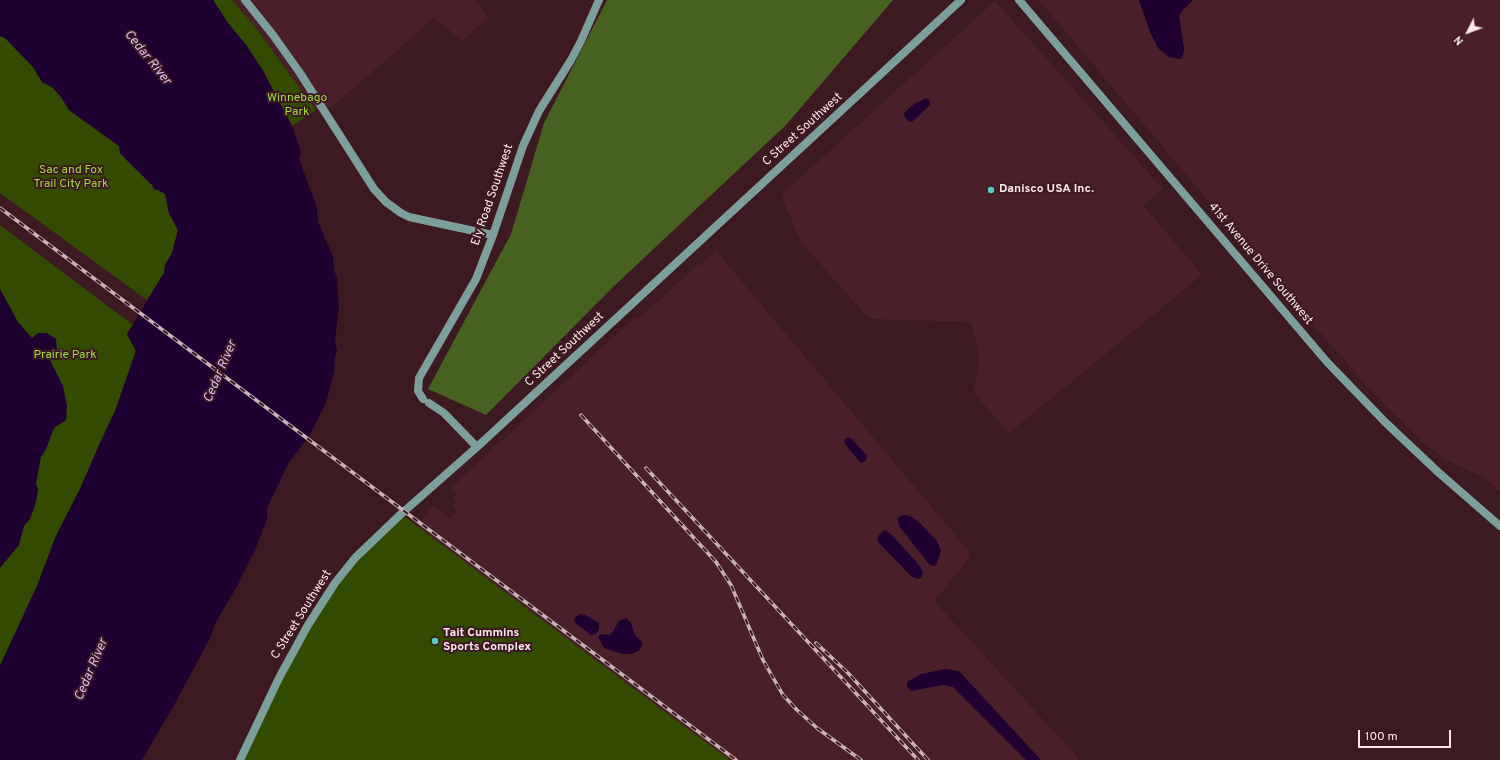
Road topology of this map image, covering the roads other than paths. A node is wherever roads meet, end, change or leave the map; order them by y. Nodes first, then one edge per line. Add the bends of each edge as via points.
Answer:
1 (245, 0) edge
2 (599, 0) edge
3 (962, 0) edge
4 (1019, 0) edge
5 (493, 235) junction
6 (477, 447) junction
7 (1500, 526) edge
8 (240, 760) edge

1 - 5 street via 274,35 374,189 386,202 409,217
2 - 5 street, Ely Road Southwest via 583,38 529,132
3 - 6 street, C Street Southwest
4 - 7 street, 41st Avenue Drive Southwest via 1327,362 1385,422
5 - 6 street, Ely Road Southwest via 476,279 419,378 418,391
6 - 8 street, C Street Southwest via 401,514 340,576 289,658

